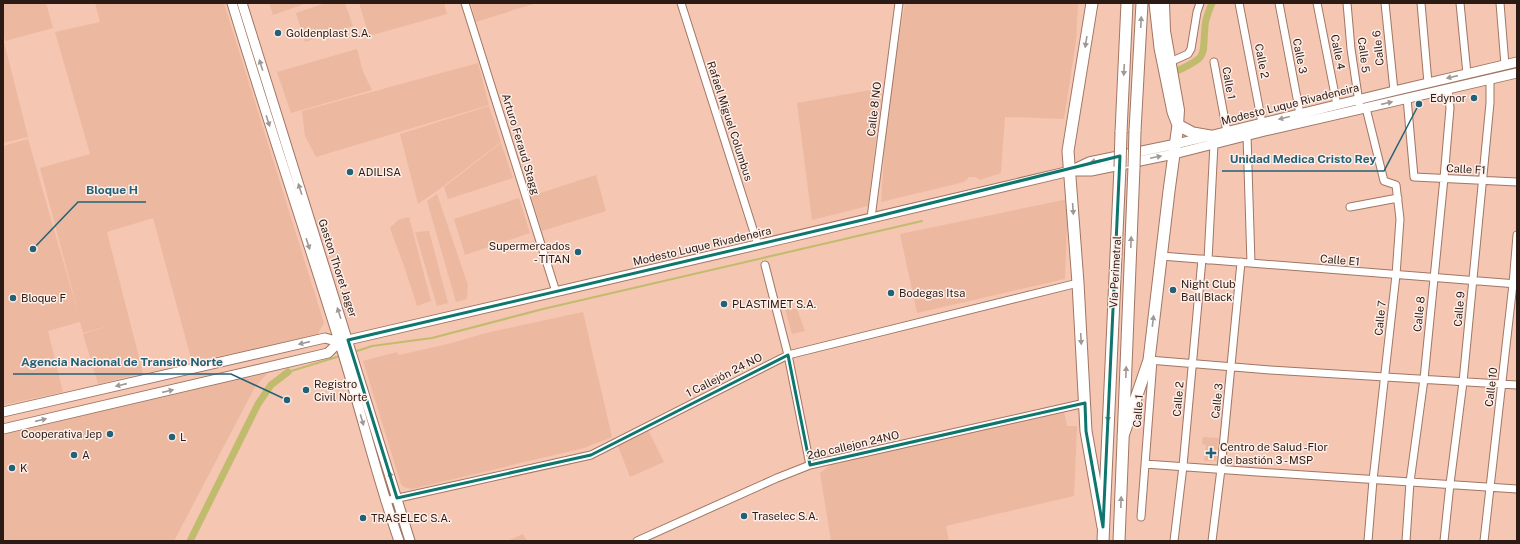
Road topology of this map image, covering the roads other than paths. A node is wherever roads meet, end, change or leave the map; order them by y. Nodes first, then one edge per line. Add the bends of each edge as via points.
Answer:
1 (232, 3) edge
2 (242, 3) edge
3 (465, 3) edge
4 (681, 3) edge
5 (899, 3) edge
6 (1092, 3) edge
7 (1127, 3) edge
8 (1142, 3) edge
9 (1155, 3) edge
10 (1164, 3) edge
11 (1200, 3) edge
12 (1239, 3) edge
13 (1279, 3) edge
14 (1317, 3) edge
15 (1347, 3) edge
16 (1385, 3) edge
17 (1421, 3) edge
18 (1460, 3) edge
19 (1500, 3) edge
20 (1170, 62) junction
21 (1214, 62) dead end
22 (1517, 62) edge
23 (1505, 65) junction
24 (1517, 73) edge
25 (1467, 74) junction
26 (1490, 79) junction
27 (1428, 83) junction
28 (1448, 89) junction
29 (1394, 91) junction
30 (1407, 98) junction
31 (1358, 99) junction
32 (1337, 105) junction
33 (1363, 108) junction
34 (1300, 114) junction
35 (1262, 123) junction
36 (1178, 126) junction
37 (1227, 132) junction
38 (1247, 135) junction
39 (1212, 140) junction
40 (1175, 149) junction
41 (1070, 171) junction
42 (1444, 178) junction
43 (1482, 180) junction
44 (1517, 182) edge
45 (1398, 198) junction
46 (1350, 207) dead end
47 (871, 218) junction
48 (1517, 235) edge
49 (758, 245) junction
50 (1161, 256) junction
51 (1205, 259) junction
52 (1241, 262) junction
53 (1250, 263) junction
54 (765, 266) dead end
55 (1396, 275) junction
56 (1434, 278) junction
57 (1472, 281) junction
58 (1078, 283) junction
59 (1515, 284) edge
60 (556, 292) junction
61 (344, 341) junction
62 (788, 355) junction
63 (1151, 360) junction
64 (1192, 363) junction
65 (1232, 366) junction
66 (1385, 377) junction
67 (1424, 379) junction
68 (1463, 382) junction
69 (1502, 384) junction
70 (1517, 385) edge
71 (1085, 403) junction
72 (3, 412) edge
73 (3, 429) edge
74 (1123, 436) junction
75 (1145, 464) junction
76 (810, 466) junction
77 (1183, 466) junction
78 (1221, 469) junction
79 (1373, 480) junction
80 (1410, 482) junction
81 (1450, 484) junction
82 (1490, 487) junction
83 (1517, 489) edge
84 (398, 498) junction
85 (385, 501) junction
86 (1141, 517) dead end
87 (1103, 527) junction
88 (399, 541) edge
89 (410, 541) edge
90 (637, 541) edge
91 (1103, 541) edge
92 (1119, 541) edge
93 (1174, 541) edge
94 (1212, 541) edge
95 (1368, 541) edge
96 (1406, 541) edge
97 (1444, 541) edge
98 (1484, 541) edge

1 -> 61 street, Gaston Thoret Jager via 259,92
61 -> 2 street, Gaston Thoret Jager
3 - 60 street, Arturo Feraud Stagg
4 - 49 street, Rafael Miguel Columbus
5 - 47 street, Calle 8 NO
6 -> 41 highway via 1068,151
7 -> 87 highway, Vía Perimetral, bridge
74 -> 8 highway, Vía Perimetral, bridge
9 - 36 highway via 1160,48
10 - 20 main road
11 - 20 street via 1188,54
12 - 35 street, Calle 2
13 - 34 street, Calle 3
14 - 32 street, Calle 4
15 - 31 street, Calle 5
16 - 29 street, Calle 6
17 - 27 street
18 - 25 street
19 - 23 street
20 - 36 main road via 1179,110
21 - 37 street, Calle 1
22 - 23 street, Modesto Luque Rivadeneira
23 - 25 street, Modesto Luque Rivadeneira
24 - 26 street, Modesto Luque Rivadeneira
25 -> 27 street, Modesto Luque Rivadeneira
26 - 28 street, Modesto Luque Rivadeneira
26 - 43 street, Calle 9
27 - 29 street, Modesto Luque Rivadeneira
28 - 30 street, Modesto Luque Rivadeneira
28 - 42 street, Calle 8 via 1450,108
29 - 31 street, Modesto Luque Rivadeneira
33 -> 30 street, Modesto Luque Rivadeneira
30 - 42 street, Calle F1 via 1414,176
31 - 32 street, Modesto Luque Rivadeneira
31 - 33 street, Calle 5
32 - 34 street, Modesto Luque Rivadeneira
33 - 38 street, Modesto Luque Rivadeneira
33 - 45 street, Calle 7 via 1384,181 1395,184
34 -> 35 street, Modesto Luque Rivadeneira
35 - 37 street, Modesto Luque Rivadeneira
36 - 39 highway
36 - 40 highway
37 - 39 street, Modesto Luque Rivadeneira
38 - 39 street, Modesto Luque Rivadeneira
38 - 53 street
39 - 40 street, Modesto Luque Rivadeneira
39 - 51 street, Calle 2
40 - 41 street, Modesto Luque Rivadeneira via 1089,162
40 - 50 highway
41 - 47 street, Modesto Luque Rivadeneira
41 -> 58 highway
42 - 43 street, Calle F1
42 - 56 street, Calle 8
43 - 44 street, Calle F1
43 - 57 street, Calle 9
45 - 46 street
45 - 55 street, Calle 7 via 1400,219
47 - 49 street, Modesto Luque Rivadeneira
48 - 59 street, Calle 10
49 - 60 street, Modesto Luque Rivadeneira
50 - 51 street, Calle E1
63 -> 50 highway
51 - 52 street, Calle E1
51 - 64 street, Calle 2
52 - 53 street, Calle E1
52 - 65 street, Calle 3
53 - 55 street, Calle E1
54 - 62 street
55 - 56 street, Calle E1
55 - 66 street, Calle 7
56 - 57 street, Calle E1
56 - 67 street, Calle 8
57 - 59 street, Calle E1
57 - 68 street, Calle 9
58 - 62 street, 1 Callejón 24 NO
58 -> 71 highway
59 - 69 street, Calle 10
60 - 61 street, Modesto Luque Rivadeneira
61 -> 72 street, Modesto Luque Rivadeneira via 325,338
73 -> 61 street, Modesto Luque Rivadeneira via 328,353
84 -> 61 street, Gaston Thoret Jager
61 -> 85 street, Gaston Thoret Jager
62 - 76 street
62 - 84 street, 1 Callejón 24 NO via 591,455
63 - 64 street
63 - 74 highway
63 - 75 street, Calle 1
64 - 65 street
64 - 77 street, Calle 2
65 - 66 street
65 - 78 street, Calle 3
66 - 67 street
66 - 79 street, Calle 7
67 - 68 street
67 - 80 street, Calle 8
68 - 69 street
68 - 81 street, Calle 9
69 - 70 street
69 - 82 street, Calle 10
71 - 76 street, 2do callejon 24NO
71 - 87 highway via 1086,431
92 -> 74 highway, Vía Perimetral
75 - 77 street
75 - 86 street, Calle 1
76 - 90 street, 2do callejon 24NO
77 - 78 street
77 - 93 street, Calle 2
78 - 79 street
78 - 94 street, Calle 3
79 - 80 street
79 - 95 street, Calle 7
80 - 81 street
80 - 96 street, Calle 8
81 - 82 street
81 - 97 street, Calle 9
82 - 83 street
82 - 98 street, Calle 10
84 - 85 street, 1 Callejón 24 NO
84 - 89 street, Gaston Thoret Jager
85 - 88 street, Gaston Thoret Jager
87 - 91 highway, Vía Perimetral

